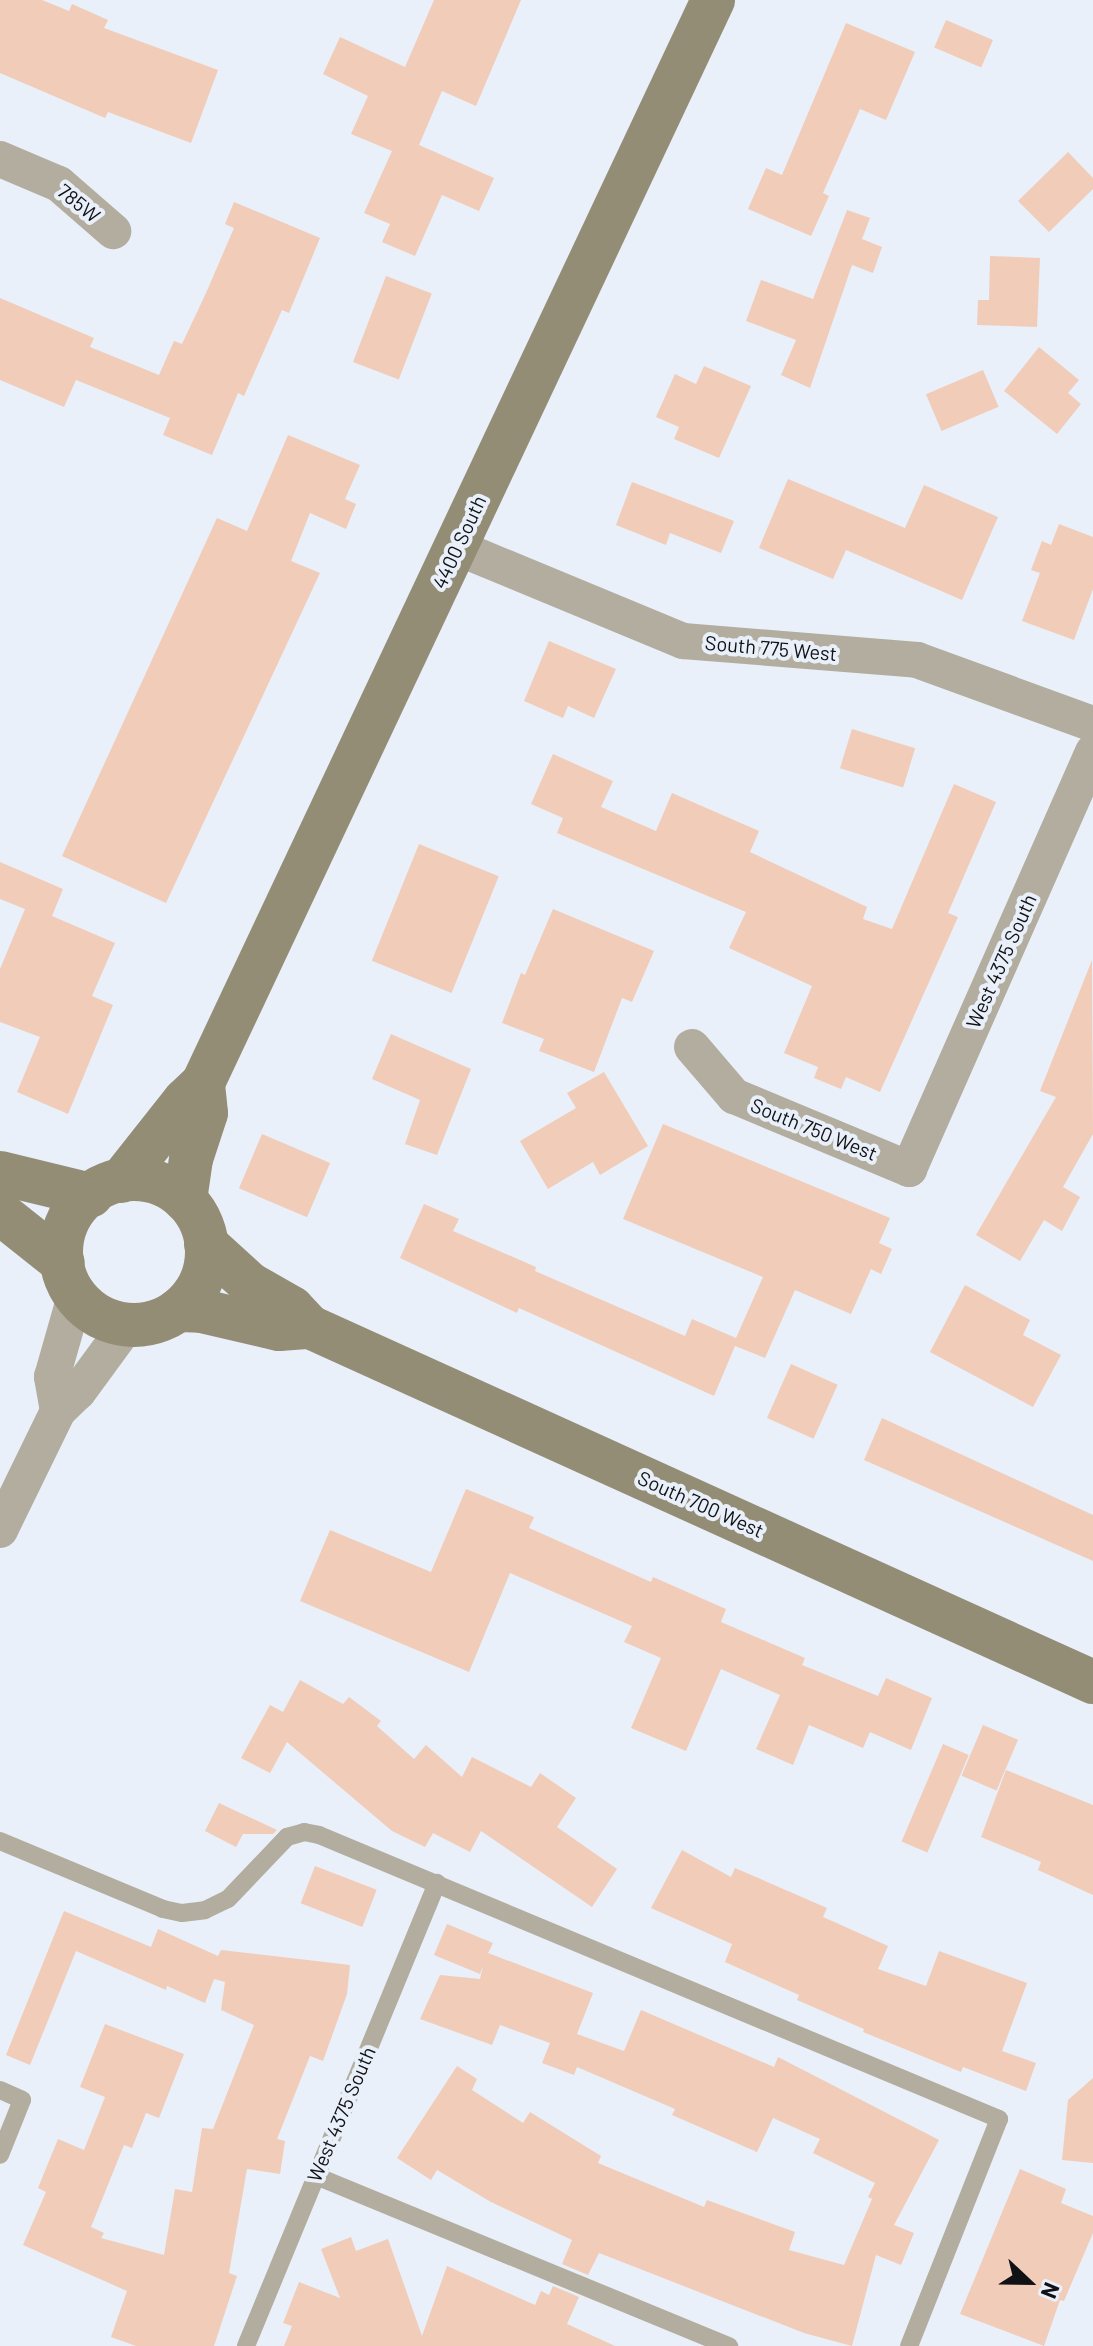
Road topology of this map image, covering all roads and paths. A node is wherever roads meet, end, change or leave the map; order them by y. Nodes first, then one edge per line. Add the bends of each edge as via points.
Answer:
1 (713, 0) edge
2 (0, 159) edge
3 (113, 231) dead end
4 (456, 547) junction
5 (1093, 724) edge
6 (1093, 752) edge
7 (692, 1047) dead end
8 (203, 1083) junction
9 (909, 1169) joint
10 (0, 1173) edge
11 (106, 1188) junction
12 (185, 1200) junction
13 (0, 1213) edge
14 (206, 1244) junction
15 (69, 1279) junction
16 (178, 1310) junction
17 (127, 1325) junction
18 (310, 1327) junction
19 (58, 1411) junction
20 (0, 1530) edge
21 (1093, 1682) edge
22 (0, 1841) edge
23 (437, 1883) junction
24 (0, 2090) edge
25 (0, 2155) edge
26 (316, 2176) junction
27 (246, 2346) edge
28 (729, 2346) edge
29 (909, 2346) edge

1 - 4 street, 4400 South
2 - 3 street, 785W via 59,184
4 - 5 street, South 775 West via 683,641 917,660
4 - 8 street, 4400 South
6 - 9 street, West 4375 South
7 - 9 street, South 750 West via 734,1096
8 - 11 street
8 - 12 street via 206,1113
10 - 11 street
11 - 12 street via 149,1178
11 - 15 street via 71,1213 62,1235
12 - 14 street via 204,1230
13 - 15 street
14 - 16 street via 202,1280
14 - 18 street, South 700 West
15 - 17 street via 95,1315
15 - 19 street via 52,1377
16 - 17 street via 144,1325
16 - 18 street, South 700 West via 279,1329
17 - 19 street
18 - 21 street, South 700 West
19 - 20 street
22 - 23 lane via 182,1913 228,1899 276,1846 304,1832
23 - 26 lane, West 4375 South
23 - 29 lane via 999,2119
24 - 25 lane via 22,2100
26 - 27 lane, West 4375 South
26 - 28 lane

